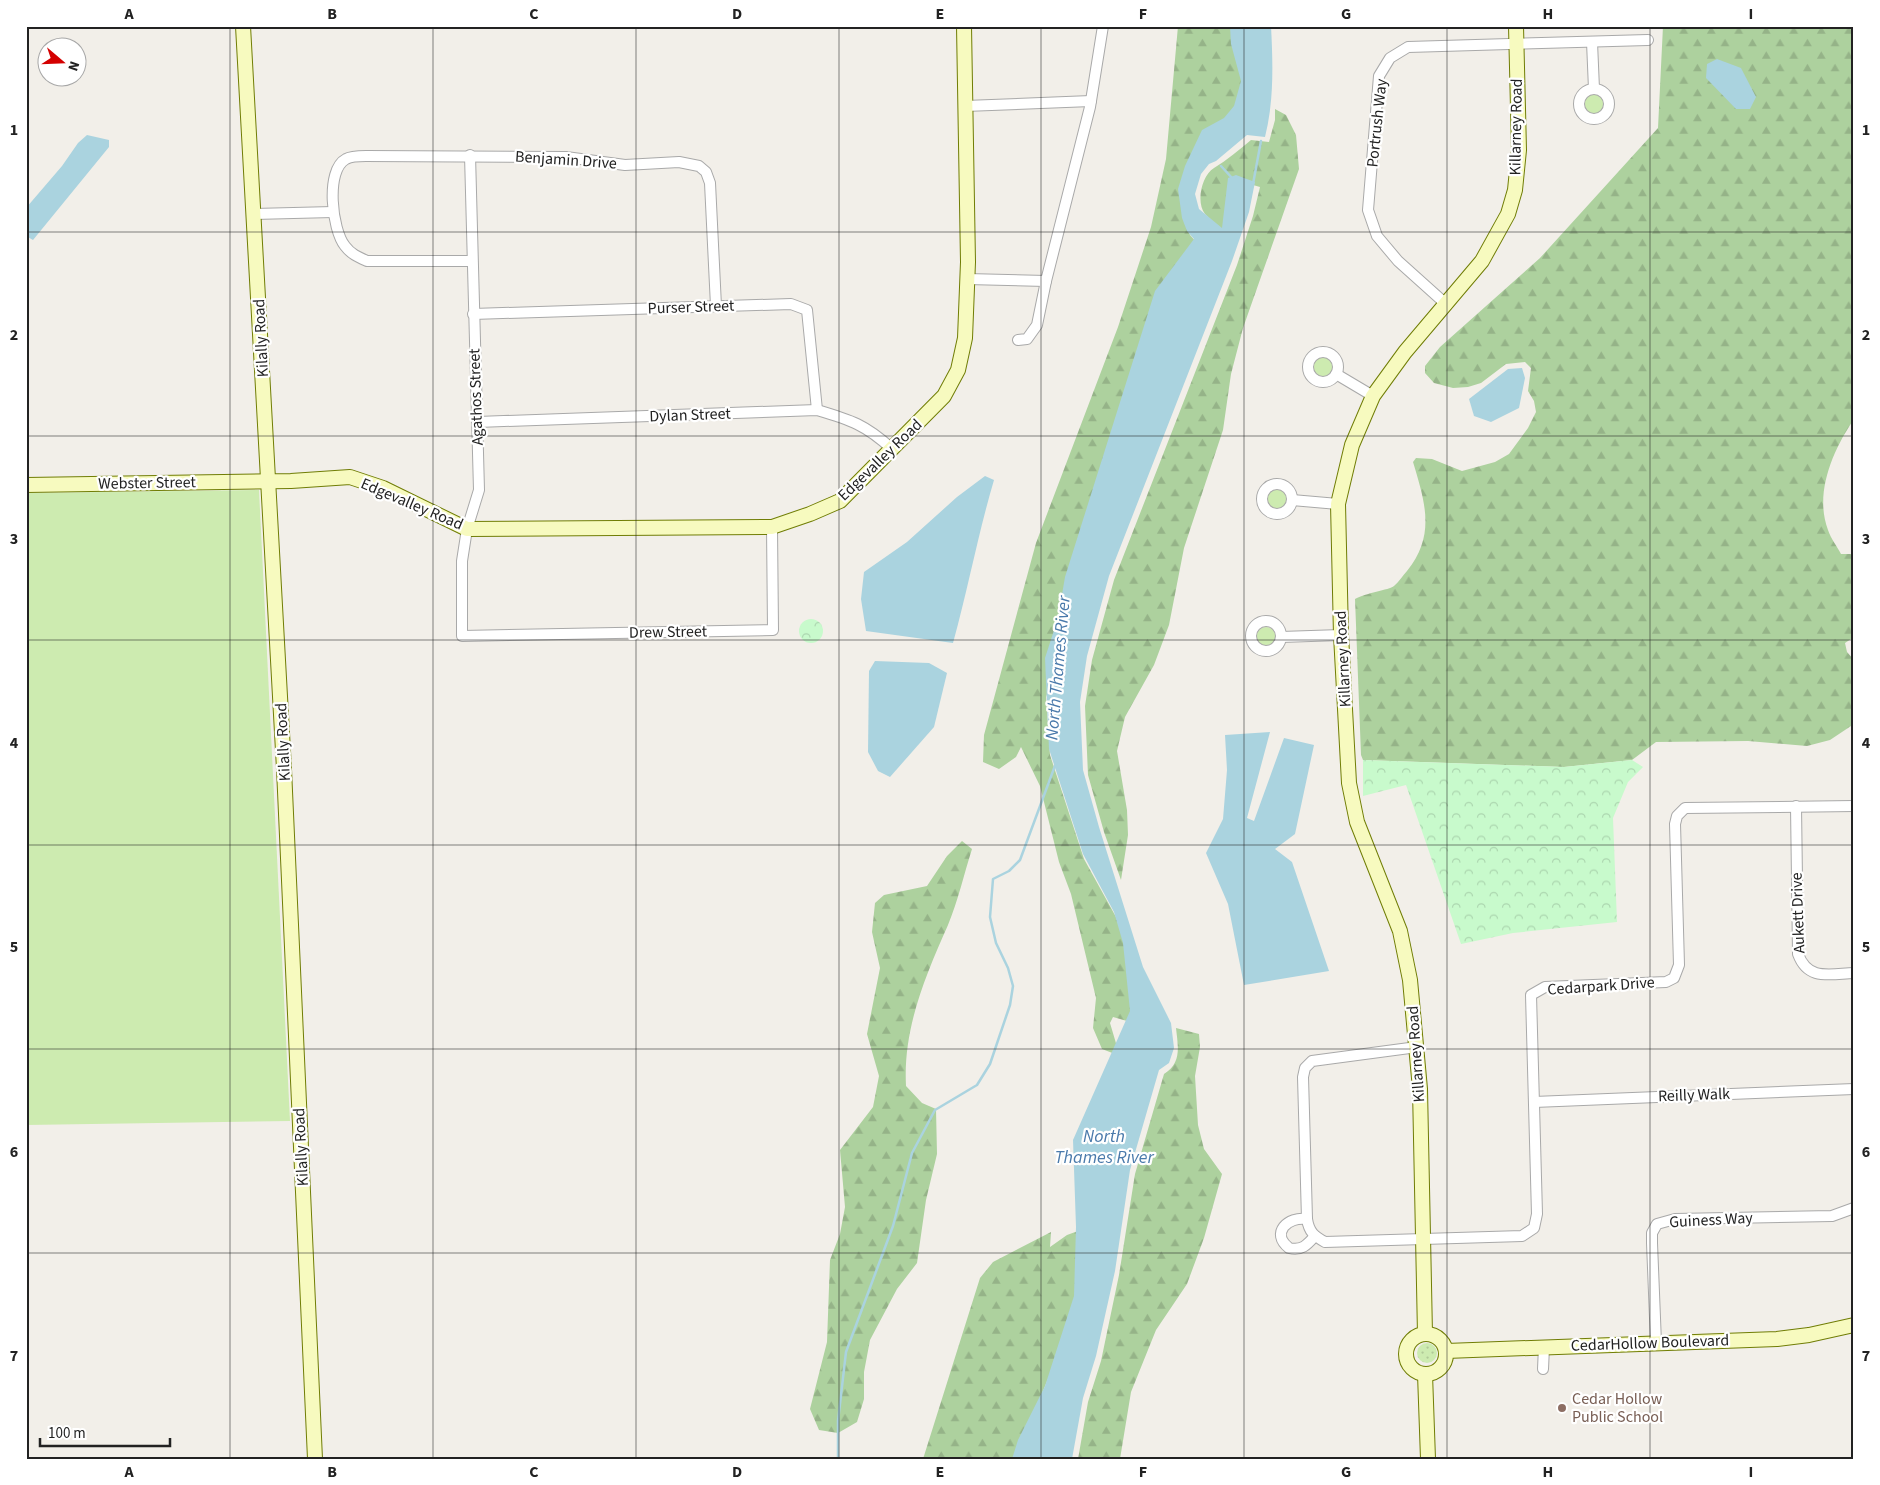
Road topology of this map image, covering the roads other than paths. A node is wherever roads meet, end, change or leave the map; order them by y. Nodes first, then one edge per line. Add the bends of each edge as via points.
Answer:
1 (243, 26) edge
2 (964, 26) edge
3 (1103, 26) edge
4 (1516, 26) edge
5 (1648, 40) dead end
6 (1592, 42) junction
7 (1516, 43) junction
8 (1594, 89) dead end
9 (1091, 101) junction
10 (965, 106) junction
11 (470, 156) junction
12 (333, 212) junction
13 (254, 214) junction
14 (472, 261) junction
15 (967, 279) junction
16 (1046, 281) junction
17 (1447, 305) junction
18 (716, 306) junction
19 (473, 314) junction
20 (1018, 340) dead end
21 (1336, 374) dead end
22 (1373, 396) junction
23 (817, 410) junction
24 (478, 422) junction
25 (892, 448) junction
26 (269, 481) junction
27 (26, 485) edge
28 (1292, 500) dead end
29 (1338, 504) junction
30 (772, 527) junction
31 (467, 529) junction
32 (1341, 635) junction
33 (462, 636) joint
34 (1281, 637) dead end
35 (1796, 806) junction
36 (1854, 806) edge
37 (1854, 973) edge
38 (1417, 1047) junction
39 (1854, 1089) edge
40 (1534, 1102) junction
41 (1854, 1208) edge
42 (1307, 1219) junction
43 (1315, 1236) junction
44 (1425, 1238) junction
45 (1854, 1325) edge
46 (1425, 1334) junction
47 (1656, 1343) junction
48 (1544, 1346) junction
49 (1446, 1352) junction
50 (1543, 1369) dead end
51 (1425, 1374) junction
52 (315, 1459) edge
53 (1428, 1459) edge

1 - 13 street, Kilally Road
2 - 10 street, Edgevalley Road
3 - 9 street
4 - 7 street, Killarney Road
5 - 6 street, Portrush Way
6 - 7 street, Portrush Way
6 - 8 street
7 - 17 street, Killarney Road via 1519,150 1515,190 1508,214 1482,261
7 - 17 street, Portrush Way via 1408,47 1390,58 1380,76 1368,210 1378,236 1398,261
9 - 10 street
9 - 16 street
10 - 15 street, Edgevalley Road
11 - 12 street, Benjamin Drive via 366,156 347,159 336,168
11 - 14 street, Agathos Street
11 - 18 street, Benjamin Drive via 566,157 625,165 679,162 699,166 706,172 710,183
12 - 13 street
12 - 14 street, Benjamin Drive via 343,244 352,254 367,261
13 - 26 street, Kilally Road
14 - 19 street, Agathos Street
15 - 16 street
15 - 25 street, Edgevalley Road via 965,338 958,370 944,396
16 - 20 street via 1037,325 1027,339
17 - 22 street, Killarney Road via 1405,352
18 - 19 street, Purser Street
18 - 23 street, Purser Street via 791,304 807,310
19 - 24 street, Agathos Street
21 - 22 street
22 - 29 street, Killarney Road via 1352,446
23 - 24 street, Dylan Street
23 - 25 street, Dylan Street via 870,429
24 - 31 street, Agathos Street via 479,490
25 - 30 street, Edgevalley Road via 840,501
26 - 27 street, Webster Street
26 - 31 street, Edgevalley Road via 350,477 383,488
26 - 52 street, Kilally Road
28 - 29 street
29 - 32 street, Killarney Road
30 - 31 street, Edgevalley Road
30 - 33 street, Drew Street via 773,630
31 - 33 street, Agathos Street via 462,561
32 - 34 street
32 - 38 street, Killarney Road via 1349,783 1357,822 1400,931 1410,980
35 - 36 street, Cedarpark Drive
35 - 37 street, Aukett Drive via 1798,954 1801,964 1819,975
35 - 40 street, Cedarpark Drive via 1685,808 1677,816 1679,965 1674,978 1666,982 1545,988 1531,995
38 - 42 street via 1312,1061 1305,1068
38 - 44 street, Killarney Road
39 - 40 street, Reilly Walk
40 - 44 street, Cedarpark Drive via 1537,1214 1534,1228 1522,1236
41 - 47 street, Guiness Way via 1832,1216 1675,1219 1657,1224 1652,1233
42 - 43 street
42 - 43 street via 1295,1218 1285,1224 1284,1242 1289,1248 1298,1249
43 - 44 street via 1325,1242
44 - 46 street, Killarney Road
45 - 47 street, CedarHollow Boulevard via 1777,1339
46 - 49 street via 1439,1339
46 - 51 street via 1415,1337 1406,1353 1410,1366
47 - 48 street, CedarHollow Boulevard
48 - 49 street, CedarHollow Boulevard
48 - 50 street
49 - 51 street via 1442,1366
51 - 53 street

